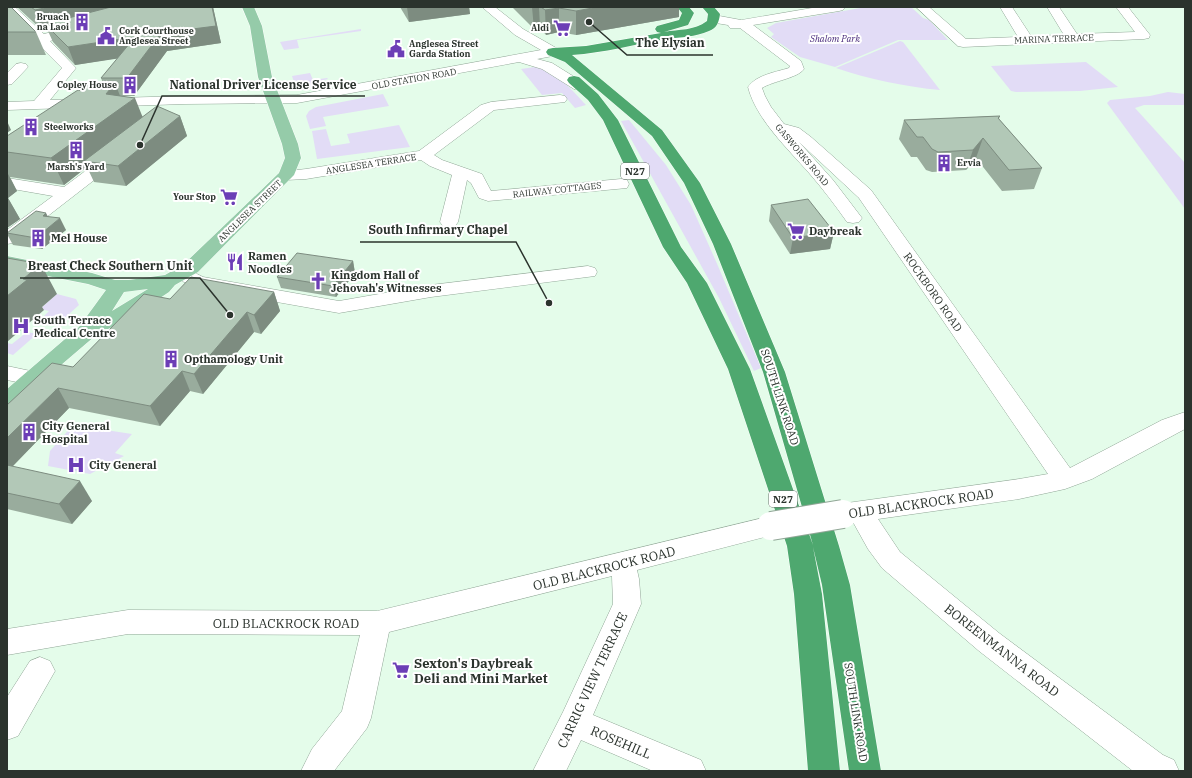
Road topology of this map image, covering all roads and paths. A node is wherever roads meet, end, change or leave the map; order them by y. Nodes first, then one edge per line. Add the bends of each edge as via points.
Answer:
1 (8, 7) edge
2 (248, 7) edge
3 (488, 7) edge
4 (708, 7) edge
5 (839, 7) edge
6 (922, 7) edge
7 (1006, 7) edge
8 (1053, 7) edge
9 (1122, 7) edge
10 (686, 10) edge
11 (710, 23) junction
12 (743, 24) junction
13 (92, 26) edge
14 (519, 32) junction
15 (686, 34) junction
16 (1073, 38) junction
17 (41, 39) junction
18 (1027, 40) junction
19 (553, 52) junction
20 (523, 59) junction
21 (495, 64) junction
22 (21, 67) dead end
23 (7, 81) edge
24 (587, 86) junction
25 (272, 95) junction
26 (560, 99) dead end
27 (184, 100) junction
28 (135, 101) junction
29 (39, 104) junction
30 (7, 106) edge
31 (779, 128) junction
32 (126, 148) edge
33 (424, 156) junction
34 (461, 173) junction
35 (286, 175) junction
36 (7, 183) edge
37 (621, 184) dead end
38 (67, 193) junction
39 (853, 218) dead end
40 (449, 222) dead end
41 (7, 239) edge
42 (7, 262) edge
43 (588, 272) dead end
44 (175, 278) junction
45 (114, 286) junction
46 (88, 331) junction
47 (7, 372) edge
48 (32, 378) junction
49 (7, 402) edge
50 (1185, 420) edge
51 (1065, 480) junction
52 (852, 512) junction
53 (622, 564) junction
54 (377, 623) junction
55 (7, 642) edge
56 (40, 670) dead end
57 (574, 722) junction
58 (7, 725) edge
59 (1155, 769) edge
60 (317, 771) edge
61 (549, 771) edge
62 (690, 771) edge
63 (824, 771) edge
64 (865, 771) edge

1 - 17 street
2 - 25 main road, ANGLESEA STREET via 255,23 265,78
3 - 14 street
4 - 11 highway via 714,14
5 - 12 street
6 - 18 street, MARINA TERRACE via 963,43
7 - 18 street
8 - 16 street
9 - 16 street, MARINA TERRACE via 1144,35
10 - 19 highway via 684,22 673,27 581,42
11 - 12 street
11 - 15 highway
12 - 31 street, GASWORKS ROAD via 797,67 794,71 765,80 755,87 759,99
13 - 17 street
14 - 19 street
14 - 21 street via 522,48
15 - 19 highway via 586,50
15 - 24 highway via 677,39 599,56 588,64
16 - 18 street, MARINA TERRACE
17 - 29 street via 69,68
19 - 20 street, OLD STATION ROAD
19 - 24 highway, SOUTH LINK ROAD / N27 via 557,63
20 - 21 street, OLD STATION ROAD
20 - 24 street via 547,66
21 - 25 street, OLD STATION ROAD via 304,98
22 - 23 street
24 - 63 highway, N27 via 610,120 672,247 697,283 739,369 800,546 808,594
24 - 64 highway, SOUTH LINK ROAD / N27 via 657,133 692,183 722,244 774,372 836,585
25 - 27 street, OLD STATION ROAD
25 - 35 main road, ANGLESEA STREET via 293,158
26 - 33 street, ANGLESEA TERRACE via 486,108
27 - 28 street, OLD STATION ROAD
27 - 28 street via 184,103 167,116
28 - 29 street, OLD STATION ROAD
29 - 30 street, OLD STATION ROAD
31 - 39 street, GASWORKS ROAD via 823,178
31 - 51 street, ROCKBORO ROAD via 794,131 806,140 865,194
32 - 38 street
33 - 34 street
33 - 35 street, ANGLESEA TERRACE
34 - 37 street, RAILWAY COTTAGES via 476,178 484,194 494,197
34 - 40 street
35 - 44 main road, ANGLESEA STREET via 202,258
36 - 38 street
38 - 41 street
42 - 45 main road via 92,279
43 - 44 street via 431,291 339,307
44 - 45 main road
44 - 46 main road, ANGLESEA STREET via 129,310
45 - 46 main road via 116,289 113,295
46 - 48 main road
47 - 48 street
48 - 49 main road
50 - 51 street, OLD BLACKROCK ROAD
51 - 52 street, OLD BLACKROCK ROAD
52 - 53 street, OLD BLACKROCK ROAD, bridge via 771,526
52 - 59 street, BOREENMANNA ROAD via 891,560 989,642
53 - 54 street, OLD BLACKROCK ROAD
53 - 57 street, CARRIG VIEW TERRACE via 626,579 627,604
54 - 55 street, OLD BLACKROCK ROAD via 128,622
54 - 60 street via 356,718
56 - 58 street
57 - 61 street, CARRIG VIEW TERRACE
57 - 62 street, ROSEHILL

